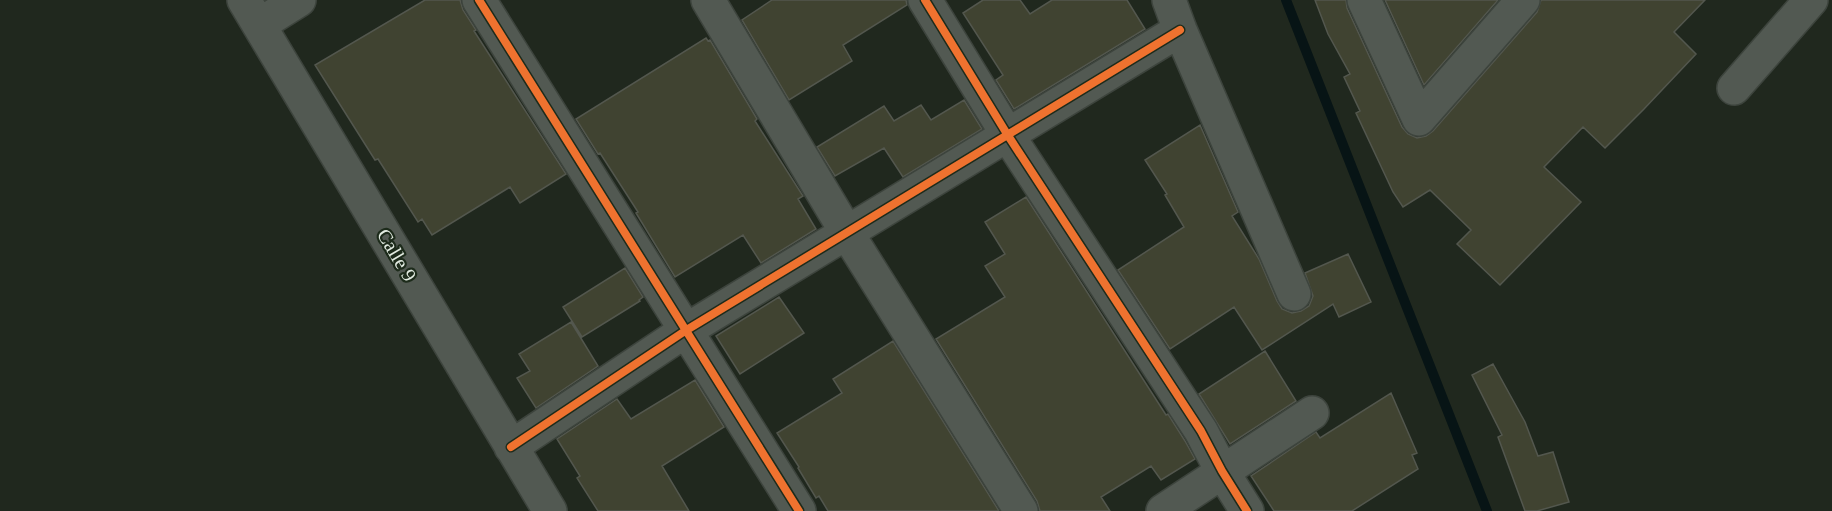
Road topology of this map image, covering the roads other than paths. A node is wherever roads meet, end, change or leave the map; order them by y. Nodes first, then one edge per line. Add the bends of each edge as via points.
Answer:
1 (299, 0) edge
2 (479, 0) edge
3 (708, 0) edge
4 (925, 0) edge
5 (1169, 0) edge
6 (1364, 0) edge
7 (1523, 0) edge
8 (1811, 0) edge
9 (251, 13) edge
10 (1180, 30) junction
11 (1734, 88) dead end
12 (1007, 134) junction
13 (847, 233) junction
14 (1294, 294) dead end
15 (685, 331) junction
16 (1312, 413) dead end
17 (511, 447) junction
18 (1222, 471) junction
19 (550, 511) edge
20 (799, 511) edge
21 (1021, 511) edge
22 (1163, 511) edge
23 (1247, 511) edge

1 - 9 street
2 - 15 street
3 - 13 street
4 - 12 street
5 - 10 street
6 - 7 street via 1419,118
8 - 11 street
9 - 17 street, Calle 9
10 - 12 street
10 - 14 street
12 - 13 street
12 - 18 street via 1201,431
13 - 15 street
13 - 21 street
15 - 17 street
15 - 20 street
16 - 18 street
17 - 19 street, Calle 9
18 - 22 street
18 - 23 street

